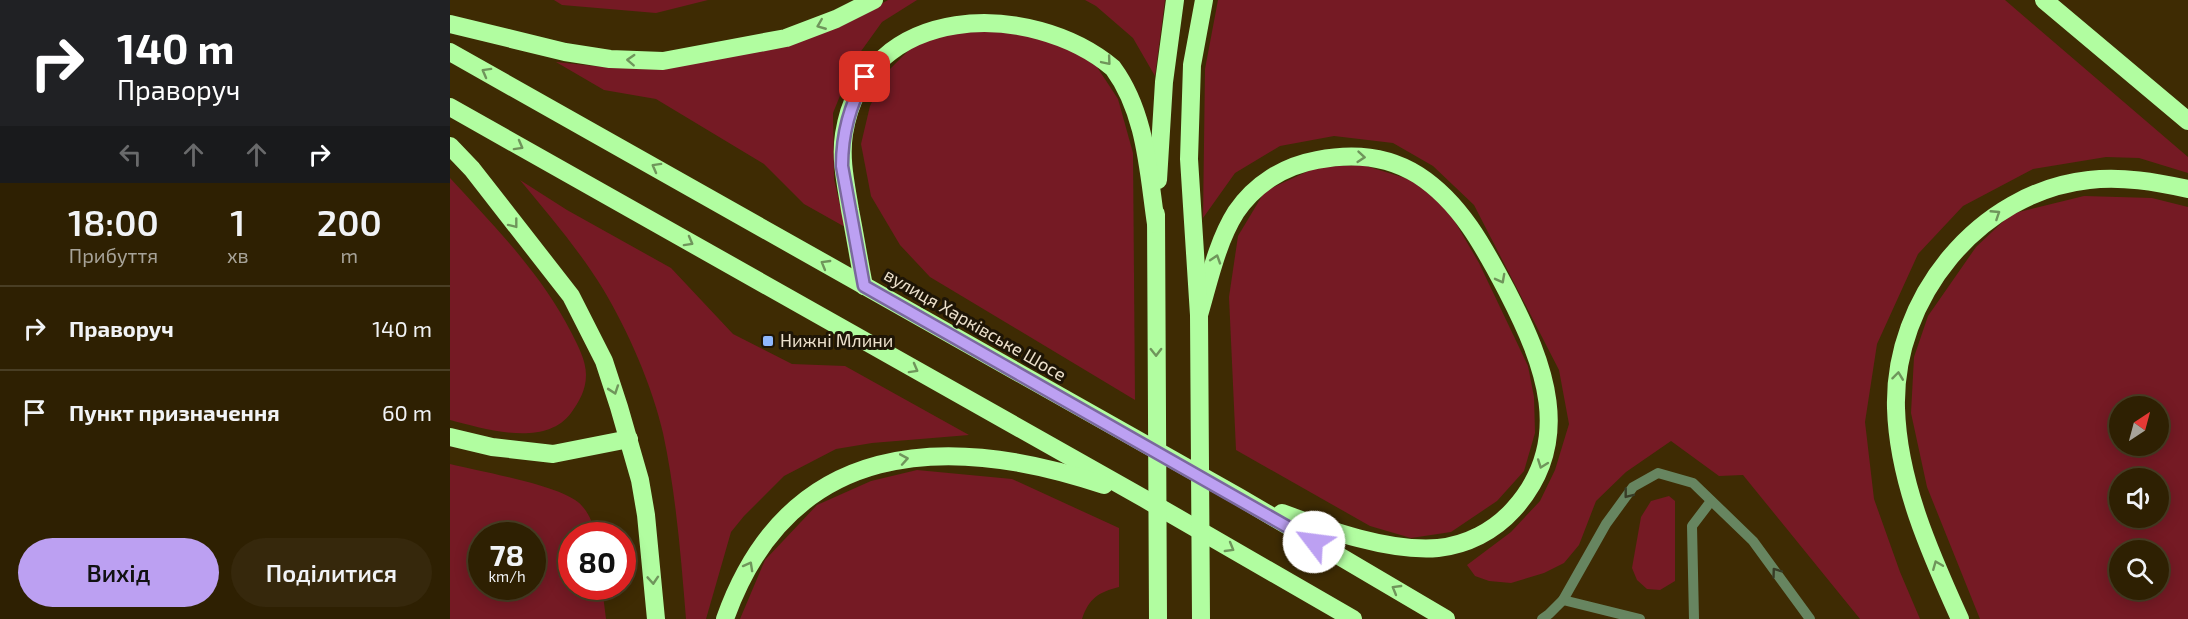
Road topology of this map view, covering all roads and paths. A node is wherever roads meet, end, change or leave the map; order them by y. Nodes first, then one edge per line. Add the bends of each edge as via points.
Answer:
1 (874, 0) edge
2 (1175, 0) edge
3 (1204, 0) edge
4 (2043, 0) edge
5 (964, 8) dead end
6 (1038, 14) dead end
7 (450, 24) edge
8 (450, 52) edge
9 (450, 107) edge
10 (2188, 122) edge
11 (450, 146) edge
12 (2188, 189) edge
13 (1156, 224) junction
14 (864, 286) junction
15 (1199, 315) junction
16 (450, 437) edge
17 (628, 439) junction
18 (1239, 497) junction
19 (1145, 499) junction
20 (1712, 501) junction
21 (1563, 600) junction
22 (656, 619) edge
23 (725, 619) edge
24 (1158, 619) edge
25 (1201, 619) edge
26 (1353, 619) edge
27 (1446, 619) edge
28 (1542, 619) edge
29 (1640, 619) edge
30 (1694, 619) edge
31 (1810, 619) edge
32 (1960, 619) edge

1 -> 7 highway via 786,38 663,61 565,52
2 - 13 highway via 1164,82
3 - 15 highway via 1190,93 1189,159
4 - 10 highway
5 - 14 highway via 922,21 896,39 865,77 852,105 843,136 842,166
6 -> 13 highway via 1082,37 1099,51 1122,81 1143,135
14 -> 8 highway, вулиця Харківське Шосе
9 -> 19 highway
11 -> 17 highway via 571,296 604,361
32 -> 12 highway via 1921,524 1899,441 1896,385 1900,361 1923,300 1967,237 1990,218 2035,193 2090,179
13 -> 24 highway
14 - 18 highway, вулиця Харківське Шосе
15 -> 18 highway via 1224,236 1248,196 1263,182 1303,162 1366,156 1418,175 1462,216 1521,319 1543,373 1550,413 1547,449 1534,482 1522,501 1476,538 1437,548 1391,545 1329,529
15 - 25 highway
16 - 17 highway via 492,447 553,454
17 -> 22 highway via 646,515
27 -> 18 highway, вулиця Харківське Шосе
23 -> 19 highway via 752,560 791,512 839,479 884,463 929,456 986,457 1075,477
19 -> 26 highway
20 -> 21 lane via 1693,483 1658,474 1633,487 1606,524
20 - 30 lane via 1692,526
31 -> 20 lane via 1753,541
21 - 28 lane
21 - 29 lane

